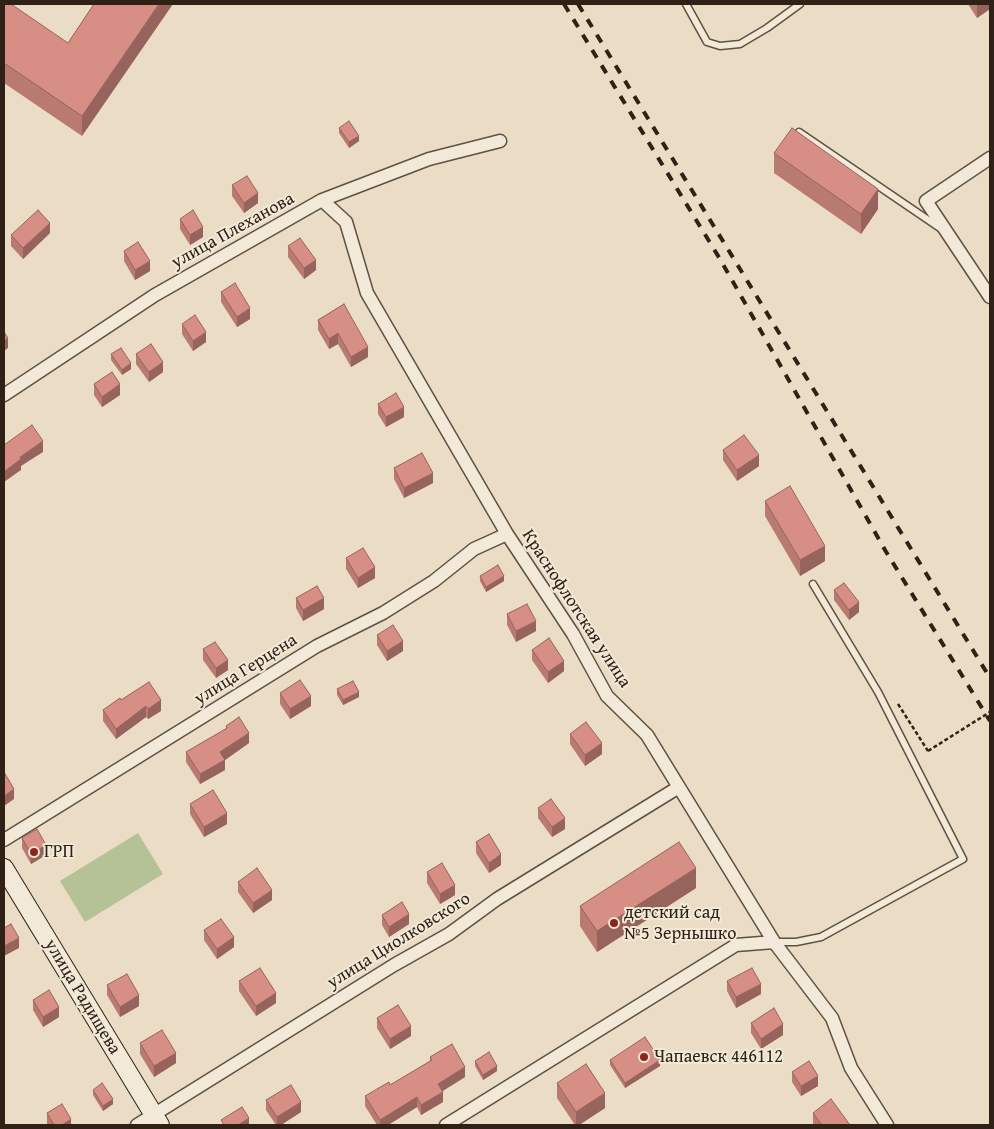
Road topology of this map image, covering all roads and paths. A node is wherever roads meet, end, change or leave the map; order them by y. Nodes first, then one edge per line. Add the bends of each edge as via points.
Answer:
1 (686, 4) edge
2 (800, 4) edge
3 (799, 132) edge
4 (500, 141) dead end
5 (990, 158) edge
6 (322, 200) junction
7 (946, 232) junction
8 (990, 297) edge
9 (4, 395) edge
10 (507, 534) junction
11 (813, 584) dead end
12 (894, 698) dead end
13 (990, 712) edge
14 (679, 787) junction
15 (4, 840) edge
16 (4, 868) edge
17 (774, 942) junction
18 (157, 1120) edge
19 (137, 1125) edge
20 (446, 1125) edge
21 (887, 1125) edge

1 - 2 lane via 708,42 720,46 740,44
3 - 7 lane
4 - 6 street, улица Плеханова via 429,159
5 - 7 street via 926,202
6 - 9 street, улица Плеханова via 155,295
6 - 10 street, Краснофлотская улица via 346,222 367,293
7 - 8 street
10 - 14 street, Краснофлотская улица via 573,634 608,696 647,735
10 - 15 street, улица Герцена via 474,549 434,581 383,613 317,646
11 - 17 lane via 878,692 963,859 821,937
12 - 13 path, bridge via 928,751
14 - 17 street, Краснофлотская улица
14 - 18 street, улица Циолковского via 497,899 450,934 394,965
16 - 18 street, улица Радищева
17 - 20 street via 736,945
17 - 21 street, Краснофлотская улица via 832,1018 851,1068
18 - 19 street, улица Циолковского

